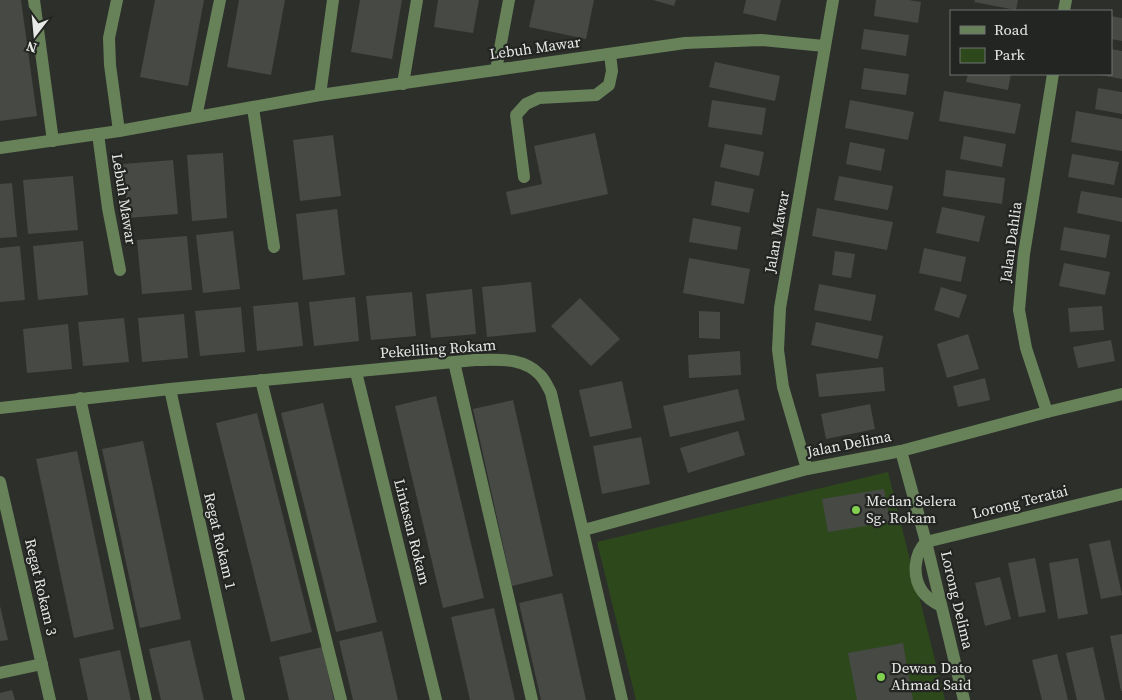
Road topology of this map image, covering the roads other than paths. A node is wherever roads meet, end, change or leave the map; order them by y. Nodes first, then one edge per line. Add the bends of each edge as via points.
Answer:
1 (34, 0) edge
2 (117, 0) edge
3 (220, 0) edge
4 (333, 0) edge
5 (417, 0) edge
6 (509, 0) edge
7 (833, 0) edge
8 (824, 46) junction
9 (610, 54) junction
10 (496, 70) junction
11 (1053, 75) edge
12 (403, 84) junction
13 (320, 95) junction
14 (253, 108) junction
15 (196, 117) junction
16 (119, 131) junction
17 (98, 134) junction
18 (53, 141) junction
19 (0, 148) edge
20 (524, 177) dead end
21 (274, 247) dead end
22 (120, 270) dead end
23 (454, 362) junction
24 (356, 372) junction
25 (262, 380) junction
26 (170, 389) junction
27 (1122, 394) edge
28 (80, 398) junction
29 (0, 408) edge
30 (1047, 412) junction
31 (901, 451) junction
32 (807, 469) junction
33 (0, 482) edge
34 (1122, 494) edge
35 (584, 530) junction
36 (926, 542) junction
37 (42, 664) junction
38 (0, 673) edge
39 (50, 700) edge
40 (146, 700) edge
41 (239, 700) edge
42 (341, 700) edge
43 (436, 700) edge
44 (532, 700) edge
45 (622, 700) edge
46 (964, 700) edge

1 - 18 street
2 - 16 street via 109,38
3 - 15 street
4 - 13 street
5 - 12 street
6 - 10 street
7 - 8 street, Jalan Mawar
8 - 9 street, Lebuh Mawar via 761,40 685,43
8 - 32 street, Jalan Mawar via 780,308 778,350 783,387
9 - 10 street, Lebuh Mawar
9 - 20 street via 612,71 609,85 596,95 538,98 526,104 516,115
10 - 12 street, Lebuh Mawar
11 - 30 street, Jalan Dahlia via 1024,254 1019,310 1026,348
12 - 13 street, Lebuh Mawar
13 - 14 street, Lebuh Mawar
14 - 15 street, Lebuh Mawar
14 - 21 street
15 - 16 street, Lebuh Mawar
16 - 17 street, Lebuh Mawar
17 - 18 street, Lebuh Mawar
17 - 22 street, Lebuh Mawar
18 - 19 street, Lebuh Mawar
23 - 24 street, Pekeliling Rokam
23 - 35 street, Pekeliling Rokam via 506,360 524,363 541,376 551,393
23 - 44 street
24 - 25 street, Pekeliling Rokam
24 - 43 street, Lintasan Rokam
25 - 26 street, Pekeliling Rokam
25 - 42 street
26 - 28 street, Pekeliling Rokam
26 - 41 street, Regat Rokam 1
27 - 30 street, Jalan Delima
28 - 29 street, Pekeliling Rokam
28 - 40 street
30 - 31 street, Jalan Delima
31 - 32 street, Jalan Delima
31 - 36 street, Lorong Delima
32 - 35 street, Jalan Delima
33 - 37 street, Regat Rokam 3
34 - 36 street, Lorong Teratai
35 - 45 street, Pekeliling Rokam
36 - 46 street, Lorong Delima
37 - 38 street
37 - 39 street, Regat Rokam 3

